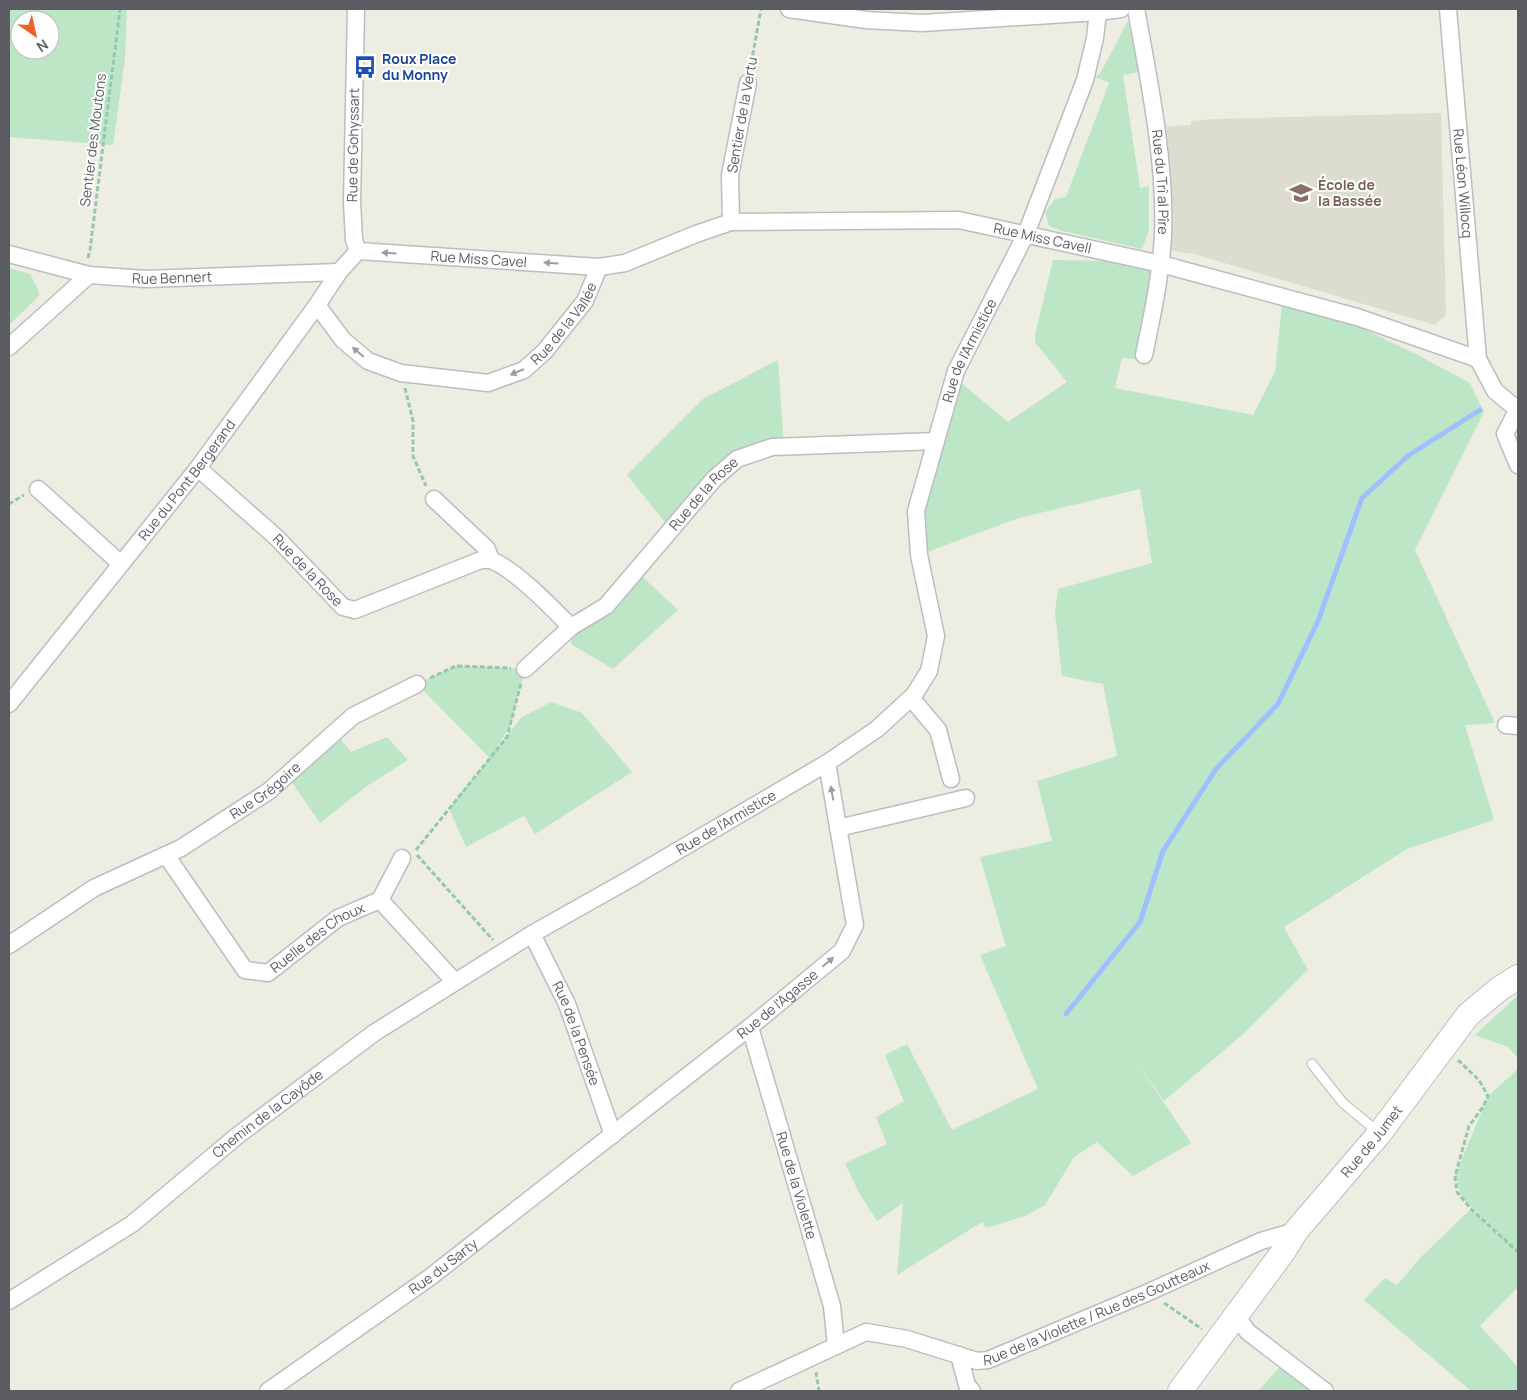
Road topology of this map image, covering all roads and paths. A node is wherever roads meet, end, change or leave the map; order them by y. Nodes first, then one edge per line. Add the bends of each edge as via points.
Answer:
1 (120, 9) edge
2 (356, 9) edge
3 (761, 9) edge
4 (789, 9) edge
5 (1121, 9) edge
6 (1136, 9) edge
7 (1448, 9) edge
8 (1098, 12) junction
9 (899, 15) edge
10 (748, 83) joint
11 (731, 222) junction
12 (1026, 234) junction
13 (358, 251) junction
14 (9, 254) edge
15 (1161, 264) junction
16 (599, 266) junction
17 (339, 272) junction
18 (86, 274) junction
19 (317, 305) junction
20 (9, 347) edge
21 (1144, 356) dead end
22 (1478, 359) junction
23 (401, 373) junction
24 (1518, 410) edge
25 (936, 441) junction
26 (1518, 466) edge
27 (198, 468) junction
28 (38, 489) dead end
29 (434, 499) joint
30 (491, 560) junction
31 (121, 564) junction
32 (571, 627) junction
33 (525, 669) junction
34 (417, 684) joint
35 (911, 698) junction
36 (9, 704) edge
37 (827, 762) junction
38 (950, 779) dead end
39 (966, 798) dead end
40 (838, 828) junction
41 (409, 854) junction
42 (166, 855) junction
43 (380, 900) junction
44 (532, 934) junction
45 (9, 945) edge
46 (503, 952) junction
47 (1518, 977) edge
48 (455, 982) junction
49 (750, 1027) junction
50 (1444, 1047) junction
51 (1312, 1064) dead end
52 (1379, 1134) junction
53 (613, 1135) junction
54 (1296, 1231) junction
55 (1518, 1252) edge
56 (1149, 1292) junction
57 (9, 1301) edge
58 (1236, 1316) junction
59 (1216, 1342) junction
60 (836, 1346) junction
61 (959, 1355) junction
62 (268, 1391) edge
63 (738, 1391) edge
64 (972, 1391) edge
65 (1180, 1391) edge
66 (1325, 1391) edge

1 - 18 path, Sentier des Moutons
2 - 13 street, Rue de Gohyssart via 352,201 354,240
3 - 10 path, Sentier de la Vertu
4 - 9 street via 866,20
5 - 8 street
6 - 15 street, Rue du Trî al Pîre via 1163,192
7 - 22 street, Rue Léon Willocq
8 - 9 street via 939,22
8 - 12 street, Rue de l'Armistice via 1085,80
10 - 11 street, Sentier de la Vertu via 730,176
11 - 12 street, Rue Miss Cavell via 959,220
11 - 16 street, Rue Miss Cavell via 624,264
12 - 15 street, Rue Miss Cavell
12 - 25 street, Rue de l'Armistice via 956,371
16 -> 13 street, Rue Miss Cavel
13 - 17 street, Rue du Pont Bergerand
14 - 18 street, Rue Bennert
15 - 21 street, Rue du Trî al Pîre
15 - 22 street, Rue Miss Cavell via 1357,317
16 -> 23 street, Rue de la Vallée via 585,301 545,351 524,370 488,383
17 - 18 street, Rue Bennert via 146,279
17 - 19 street, Rue du Pont Bergerand
18 - 20 street
23 -> 19 street via 368,361 343,340
19 - 27 street, Rue du Pont Bergerand
22 - 24 street via 1495,391
23 - 29 path via 413,421 413,456
24 - 26 street via 1505,434
25 - 32 street, Rue de la Rose via 772,447 737,459 714,479 606,606
25 - 35 street, Rue de l'Armistice via 916,511 919,555 936,636 929,671
27 - 30 street, Rue de la Rose via 277,538 342,607 355,610 481,560
27 - 31 street, Rue du Pont Bergerand
28 - 31 street
29 - 30 street via 487,549
30 - 32 street via 501,564
31 - 36 street, Rue du Pont Bergerand
32 - 33 street
33 - 34 path via 456,666
33 - 41 path via 507,737
34 - 42 street, Rue Grégoire via 353,716 269,791
35 - 37 street, Rue de l'Armistice via 877,729
35 - 38 street via 938,730
40 -> 37 street, Rue de l'Agasse
37 - 44 street, Rue de l'Armistice
39 - 40 street
49 -> 40 street, Rue de l'Agasse via 842,951 855,924
41 - 43 street, Ruelle des Choux
41 - 46 path via 416,854
42 - 43 street, Ruelle des Choux via 245,970 268,973 338,918
42 - 45 street, Rue Grégoire via 94,888
43 - 48 street, Ruelle des Choux
44 - 46 street, Chemin de la Cayôde
44 - 53 street, Rue de la Pensée via 567,1004
46 - 48 street, Chemin de la Cayôde
47 - 50 street, Rue de Jumet via 1468,1015
48 - 57 street, Chemin de la Cayôde via 374,1033 244,1130 132,1224
49 - 53 street, Rue de l'Agasse
49 - 60 street, Rue de la Violette via 832,1306
50 - 52 street, Rue de Jumet
50 - 55 path via 1479,1080 1488,1096 1469,1126 1455,1176 1456,1192
51 - 52 lane via 1343,1103
52 - 54 street, Rue de Jumet
53 - 62 street, Rue du Sarty via 429,1278
54 - 56 street, Rue de la Violette / Rue des Goutteaux via 1261,1241
54 - 58 street, Rue de Jumet
56 - 59 path
56 - 61 street, Rue de la Violette / Rue des Goutteaux via 988,1360 977,1361
58 - 59 street, Rue de Jumet
58 - 66 street via 1248,1332
59 - 65 street, Rue de Jumet
60 - 61 street, Rue de la Violette / Rue des Goutteaux via 866,1332 907,1339
60 - 63 street, Rue de la Violette / Rue des Goutteaux
61 - 64 street via 967,1385

